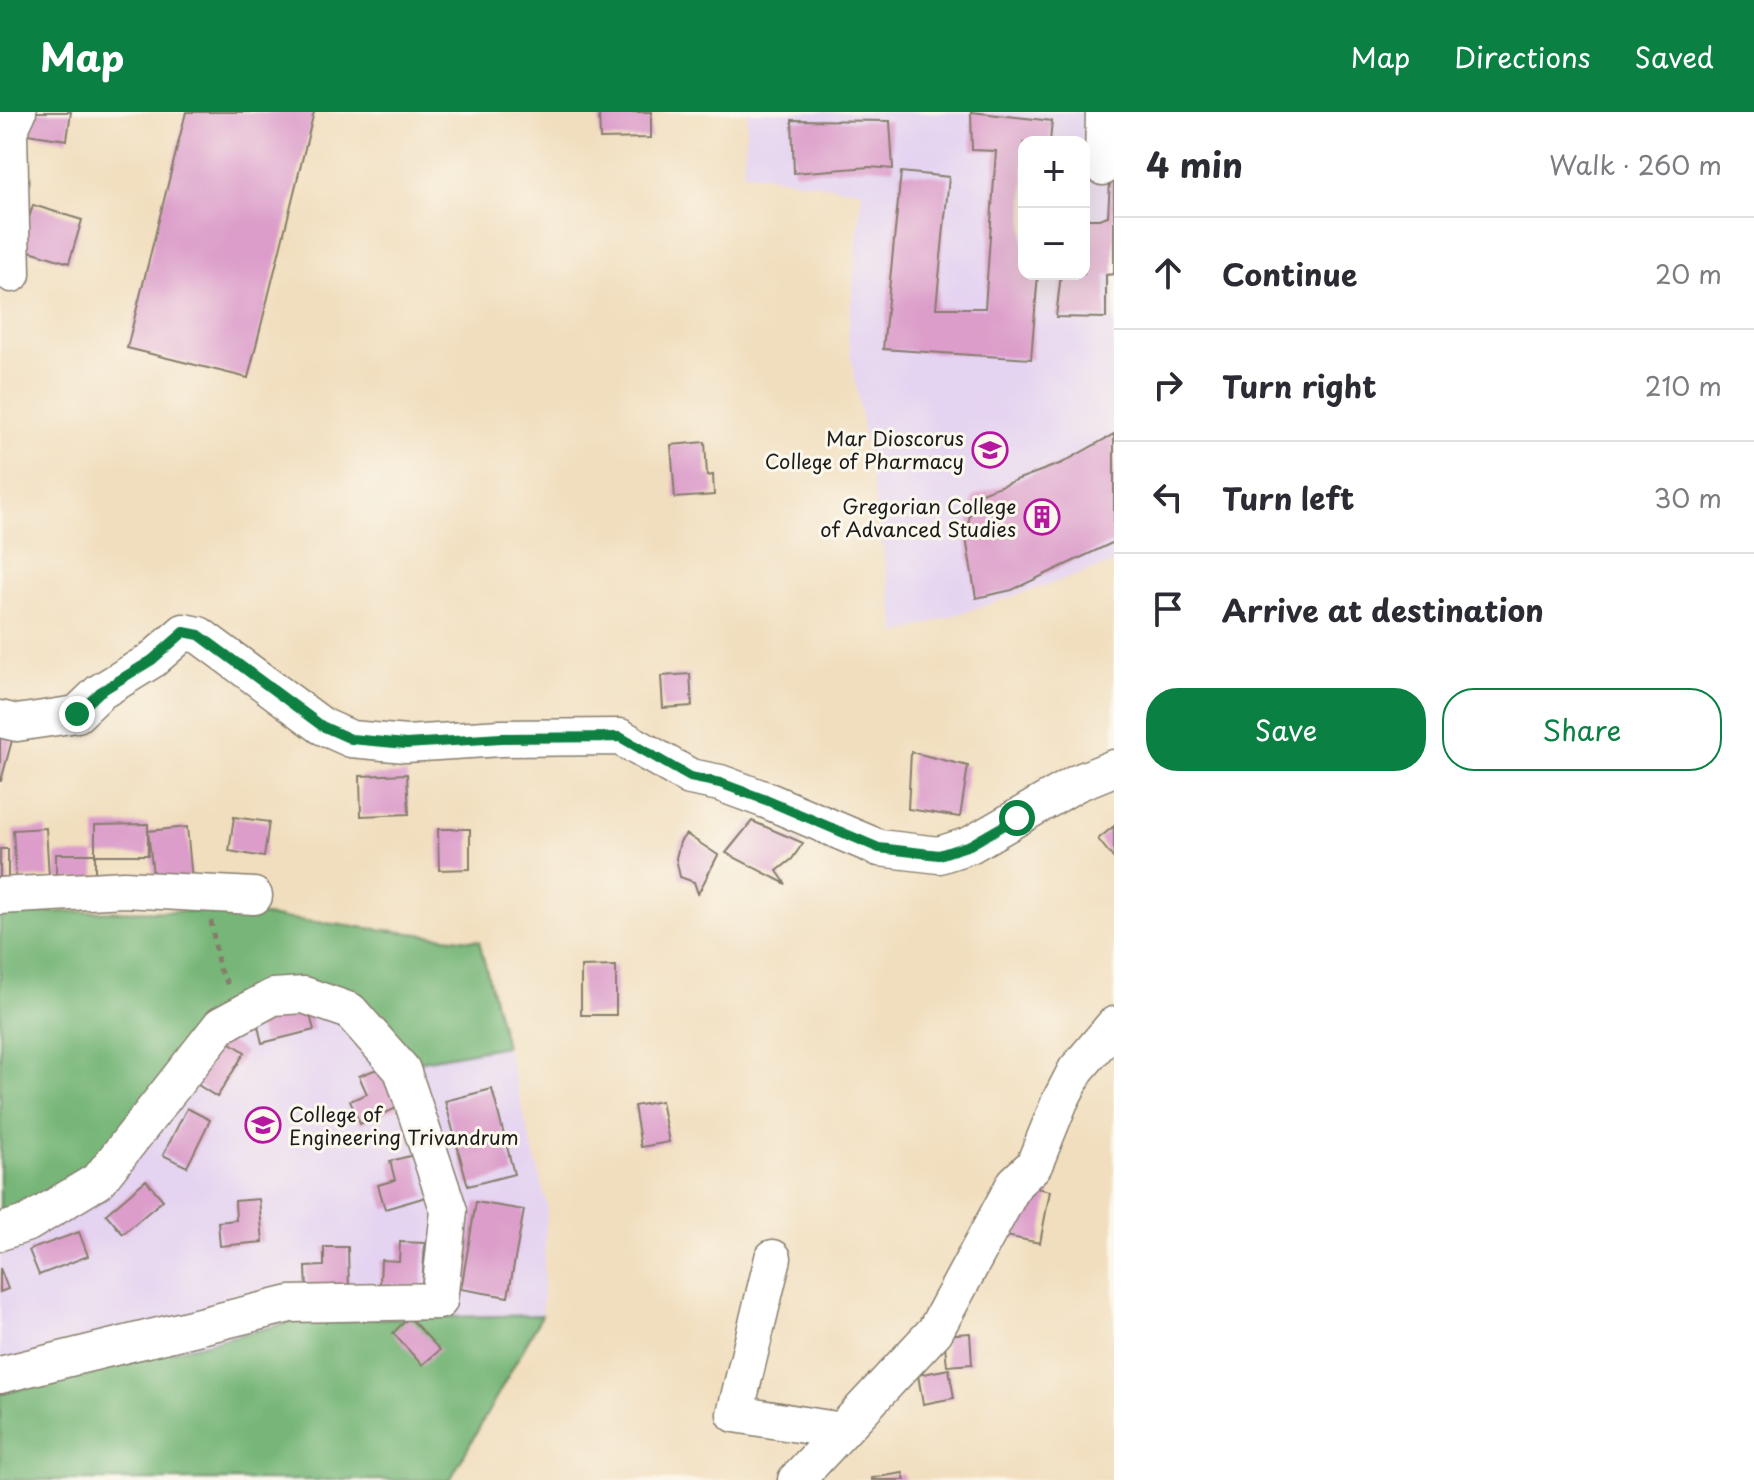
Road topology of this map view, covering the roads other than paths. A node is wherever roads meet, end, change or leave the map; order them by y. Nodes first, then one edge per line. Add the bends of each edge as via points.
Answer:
1 (18, 112) edge
2 (1104, 112) edge
3 (1103, 167) dead end
4 (12, 274) dead end
5 (0, 719) edge
6 (1114, 768) edge
7 (0, 896) edge
8 (254, 896) dead end
9 (1114, 1025) edge
10 (0, 1232) edge
11 (773, 1258) dead end
12 (0, 1375) edge
13 (842, 1431) junction
14 (796, 1480) edge

1 - 4 street via 9,131
2 - 3 street
5 - 6 street via 17,723 77,714 184,632 199,635 322,726 351,739 406,744 620,737 690,777 766,800 879,848 939,855 970,845 1077,783
7 - 8 street via 124,889
9 - 13 street via 1076,1070 1034,1165 1015,1183 935,1331
10 - 12 street via 28,1223 99,1180 221,1025 273,997 304,995 350,1011 402,1070 449,1211 439,1301 290,1304
11 - 13 street via 735,1414
13 - 14 street

